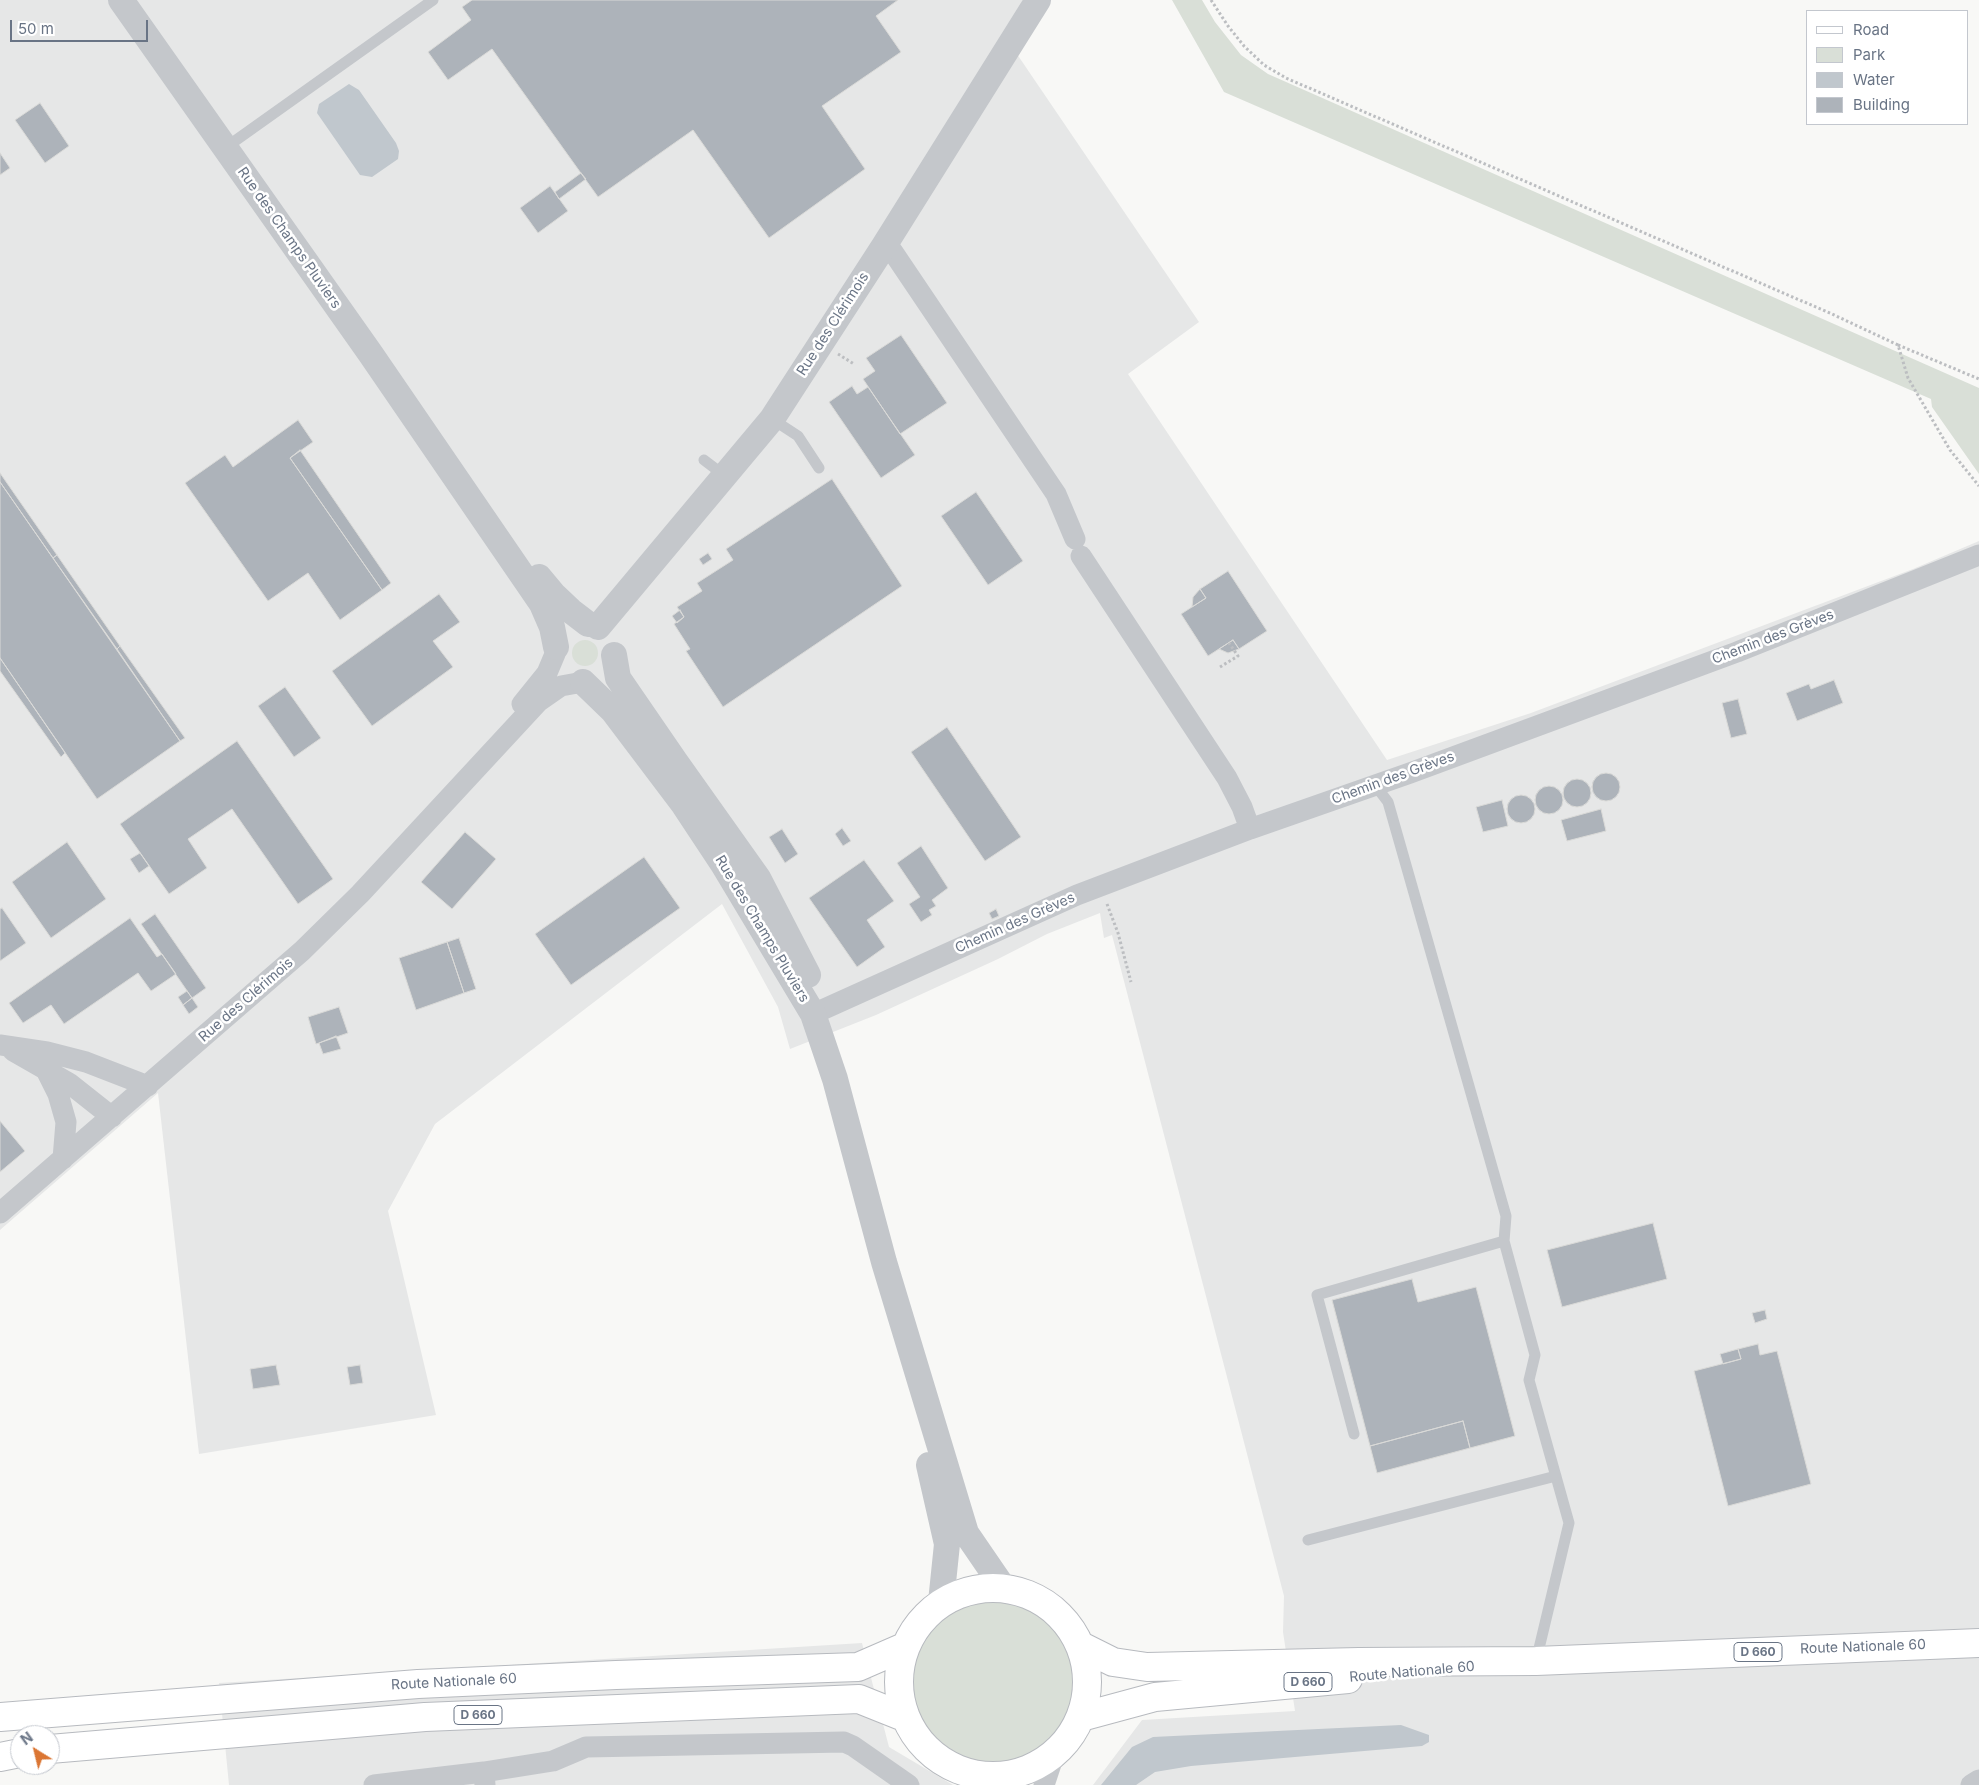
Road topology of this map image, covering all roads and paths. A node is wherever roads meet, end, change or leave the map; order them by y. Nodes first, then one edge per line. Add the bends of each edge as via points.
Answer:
1 (121, 0) edge
2 (433, 0) edge
3 (1038, 0) edge
4 (1211, 0) edge
5 (226, 148) junction
6 (884, 246) junction
7 (1898, 345) junction
8 (1979, 379) edge
9 (772, 419) junction
10 (704, 460) dead end
11 (819, 468) dead end
12 (725, 476) junction
13 (457, 478) junction
14 (1979, 486) edge
15 (1979, 556) edge
16 (593, 625) junction
17 (1228, 643) dead end
18 (556, 651) junction
19 (614, 655) junction
20 (1220, 667) dead end
21 (583, 682) junction
22 (1375, 785) junction
23 (1250, 829) junction
24 (420, 830) junction
25 (1100, 887) junction
26 (1132, 982) dead end
27 (813, 1014) junction
28 (2, 1046) edge
29 (46, 1070) junction
30 (148, 1086) junction
31 (112, 1117) junction
32 (63, 1158) junction
33 (0, 1213) edge
34 (1504, 1241) junction
35 (884, 1262) junction
36 (1354, 1434) dead end
37 (1556, 1476) junction
38 (1308, 1540) dead end
39 (1003, 1587) junction
40 (941, 1602) junction
41 (1979, 1643) edge
42 (1081, 1646) junction
43 (904, 1647) junction
44 (1536, 1661) junction
45 (0, 1716) edge
46 (904, 1717) junction
47 (1081, 1718) junction
48 (60, 1748) edge
49 (1054, 1755) junction
50 (484, 1778) edge
51 (1979, 1780) edge
52 (996, 1781) edge
53 (374, 1785) edge
54 (909, 1785) edge
55 (1044, 1785) edge
56 (1971, 1785) edge

1 - 5 street, Rue des Champs Pluviers
2 - 5 lane
3 - 6 street, Rue des Clérimois
4 - 7 path via 1244,46 1264,65 1286,78
5 - 13 street, Rue des Champs Pluviers
6 - 9 street, Rue des Clérimois
6 - 23 street via 894,252 1056,494 1078,548 1226,778
7 - 8 path
7 - 14 path via 1908,378 1950,450
9 - 11 lane via 798,436
9 - 12 street, Rue des Clérimois
10 - 12 lane
12 - 16 street, Rue des Clérimois
13 - 16 street, Rue des Champs Pluviers via 554,595 571,612
13 - 18 street, Rue des Champs Pluviers via 542,604 552,626
15 - 22 street, Chemin des Grèves via 1737,652
16 - 18 street via 571,627 564,632
16 - 19 street via 610,639
17 - 20 path via 1238,656
18 - 21 street via 556,661 566,675
18 - 24 street, Rue des Clérimois via 547,673
19 - 21 street via 608,671 592,681
19 - 27 street, Rue des Champs Pluviers via 618,678 758,878 815,987
21 - 24 street, Rue des Clérimois via 561,686 538,702
21 - 27 street, Rue des Champs Pluviers via 613,710 684,805
22 - 23 street, Chemin des Grèves
22 - 34 lane via 1388,802 1501,1197 1506,1216
23 - 25 street, Chemin des Grèves
24 - 30 street, Rue des Clérimois via 302,951
25 - 26 path
25 - 27 street, Chemin des Grèves
27 - 35 street via 835,1079
28 - 29 street
28 - 30 street via 47,1052 86,1062
29 - 31 street via 69,1083
29 - 32 street via 58,1094 66,1122
30 - 31 street, Rue des Clérimois
31 - 32 street, Rue des Clérimois
32 - 33 street, Rue des Clérimois
34 - 36 lane via 1317,1295
34 - 37 lane via 1535,1355 1529,1380
35 - 39 street via 966,1533
35 - 40 street via 947,1544
37 - 38 lane
37 - 44 lane via 1568,1523
39 - 40 main road via 971,1589
39 - 42 main road via 1036,1597 1063,1617
40 - 43 main road via 919,1622
41 - 44 main road, Route Nationale 60 / D 660
42 - 44 main road, Route Nationale 60 / D 660 via 1113,1662 1147,1667
42 - 47 main road via 1088,1682
43 - 45 main road, Route Nationale 60 via 858,1667 418,1684
43 - 46 main road via 898,1682
44 - 47 main road, Route Nationale 60 / D 660 via 1155,1697
46 - 48 main road, D 660 via 859,1699 425,1717
46 - 52 main road via 925,1748 940,1759 956,1770
47 - 49 main road via 1070,1738
49 - 52 main road via 1025,1771
49 - 55 street
50 - 53 street
50 - 54 street via 553,1761 586,1747 844,1742
51 - 56 street

